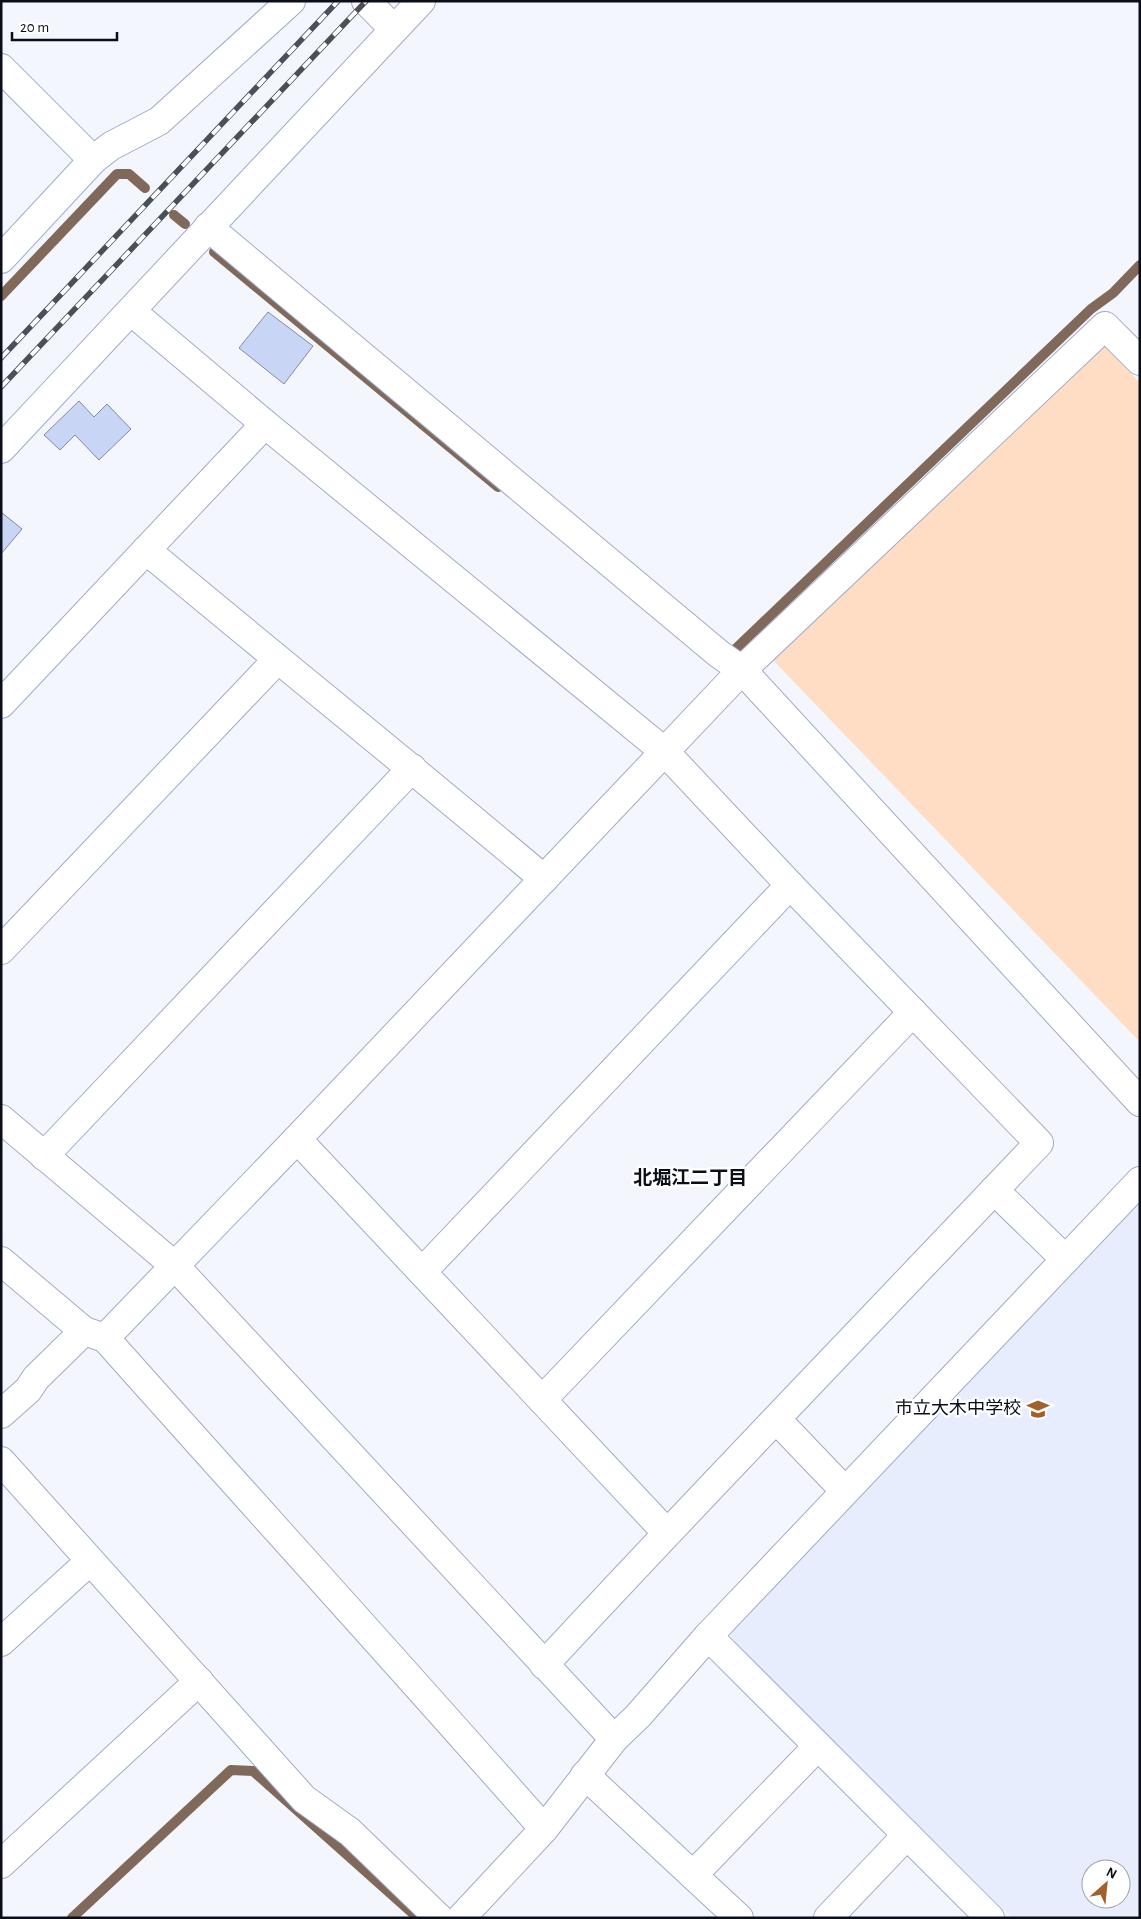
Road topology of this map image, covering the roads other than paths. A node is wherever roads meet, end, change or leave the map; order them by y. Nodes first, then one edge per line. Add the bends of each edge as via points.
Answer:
1 (291, 1) edge
2 (366, 1) edge
3 (421, 1) edge
4 (394, 29) junction
5 (1, 68) edge
6 (93, 160) junction
7 (208, 227) junction
8 (1, 259) edge
9 (131, 311) junction
10 (1140, 361) edge
11 (265, 424) junction
12 (1, 449) edge
13 (146, 550) junction
14 (277, 660) junction
15 (731, 662) junction
16 (1, 704) edge
17 (665, 752) junction
18 (412, 768) junction
19 (544, 879) junction
20 (790, 886) junction
21 (1, 950) edge
22 (914, 1012) junction
23 (1140, 1102) edge
24 (1, 1119) edge
25 (297, 1139) junction
26 (44, 1156) junction
27 (1140, 1181) edge
28 (994, 1190) junction
29 (1065, 1259) junction
30 (1, 1261) edge
31 (175, 1266) junction
32 (422, 1272) junction
33 (95, 1335) junction
34 (542, 1400) junction
35 (1, 1414) edge
36 (776, 1420) junction
37 (1, 1460) edge
38 (845, 1491) junction
39 (667, 1533) junction
40 (90, 1561) junction
41 (708, 1636) junction
42 (1, 1642) edge
43 (544, 1665) junction
44 (199, 1682) junction
45 (614, 1739) junction
46 (818, 1746) junction
47 (585, 1775) junction
48 (544, 1829) junction
49 (906, 1834) junction
50 (1, 1864) edge
51 (693, 1875) junction
52 (439, 1918) edge
53 (461, 1918) edge
54 (739, 1918) edge
55 (828, 1918) edge
56 (990, 1918) edge

1 - 6 street via 159,121 111,146
2 - 4 street
3 - 4 street
4 - 7 street
5 - 6 street
6 - 8 street
7 - 9 street
7 - 15 street
9 - 11 street
9 - 12 street
10 - 15 street via 1105,326
11 - 13 street
11 - 17 street
13 - 14 street
13 - 16 street
14 - 18 street
14 - 21 street
15 - 17 street
15 - 23 street
17 - 19 street
17 - 20 street
18 - 19 street
18 - 26 street
19 - 25 street
20 - 22 street
20 - 32 street
22 - 28 street via 1039,1143
22 - 34 street
24 - 26 street
25 - 31 street
25 - 32 street
26 - 31 street
27 - 29 street
28 - 29 street
28 - 36 street
29 - 38 street
30 - 33 street
31 - 33 street
31 - 43 street
32 - 34 street
33 - 35 street via 36,1378 28,1390
33 - 48 street via 401,1667
34 - 39 street
36 - 38 street
36 - 39 street
37 - 40 street
38 - 41 street
39 - 43 street
40 - 42 street
40 - 44 street
41 - 45 street
41 - 46 street
43 - 45 street
44 - 50 street
44 - 52 street via 304,1799 350,1832
45 - 47 street
46 - 49 street
46 - 51 street
47 - 48 street
47 - 51 street
48 - 53 street
49 - 55 street
49 - 56 street
51 - 54 street

